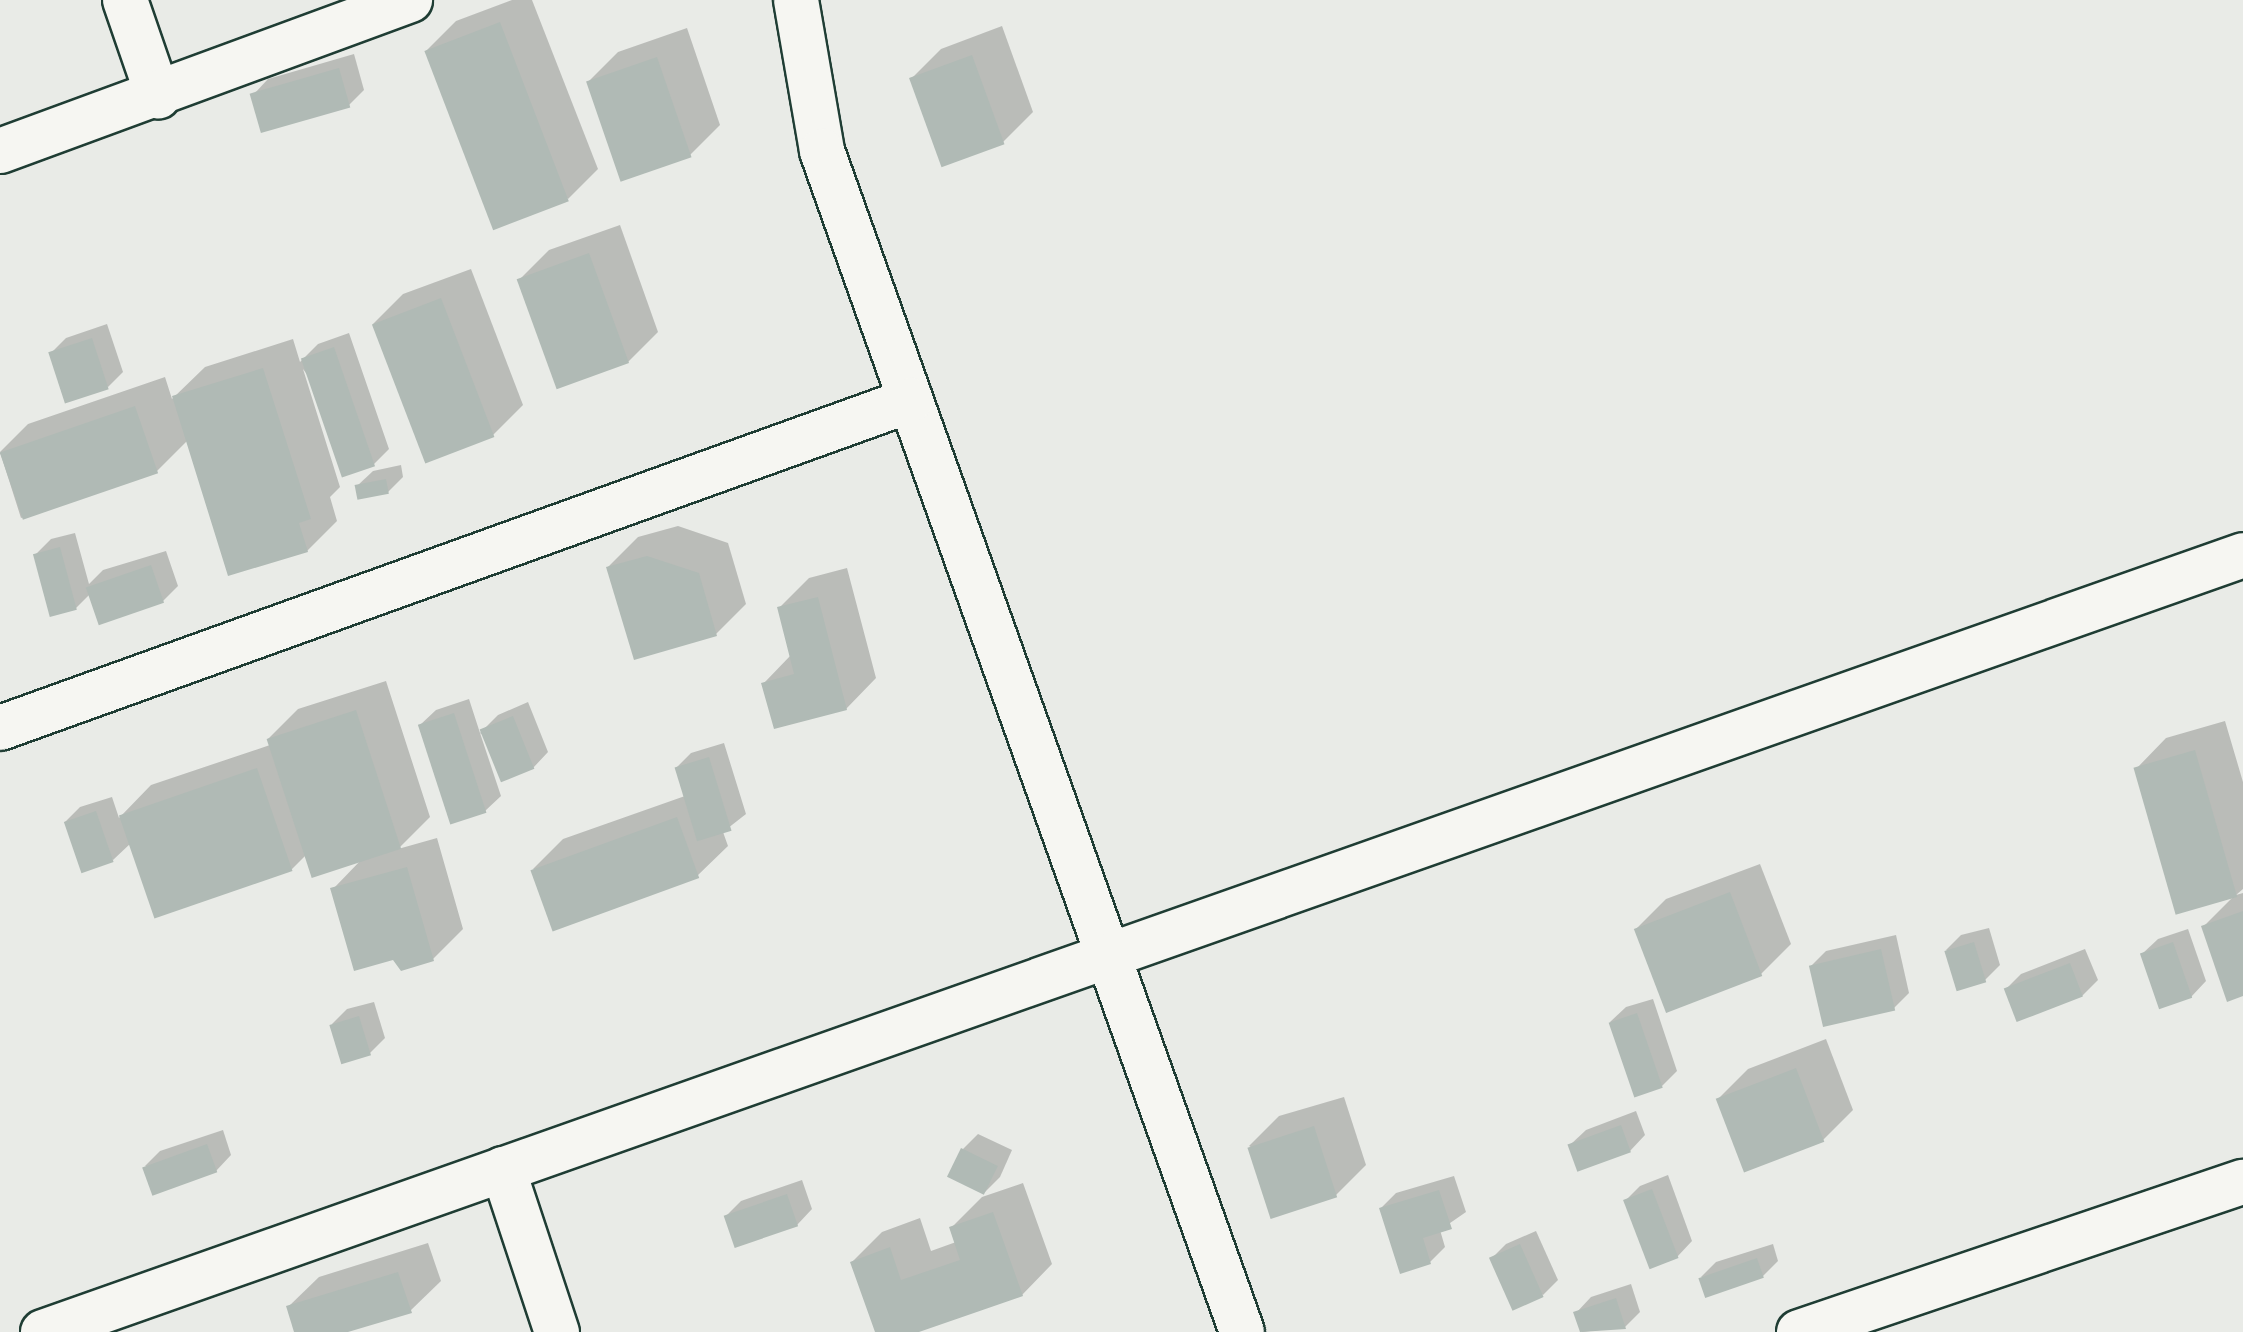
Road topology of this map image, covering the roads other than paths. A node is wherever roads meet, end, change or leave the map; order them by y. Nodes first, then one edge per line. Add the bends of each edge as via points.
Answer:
1 (125, 0) edge
2 (410, 0) edge
3 (796, 0) edge
4 (158, 96) junction
5 (0, 151) edge
6 (911, 400) junction
7 (2243, 555) edge
8 (0, 728) edge
9 (1109, 956) junction
10 (503, 1169) junction
11 (2243, 1182) edge
12 (43, 1332) edge
13 (557, 1332) edge
14 (1242, 1332) edge
15 (1799, 1332) edge

1 - 4 street
2 - 4 street
3 - 6 street via 822,151
4 - 5 street
6 - 8 street
6 - 9 street
7 - 9 street
9 - 10 street
9 - 14 street
10 - 12 street
10 - 13 street
11 - 15 street

